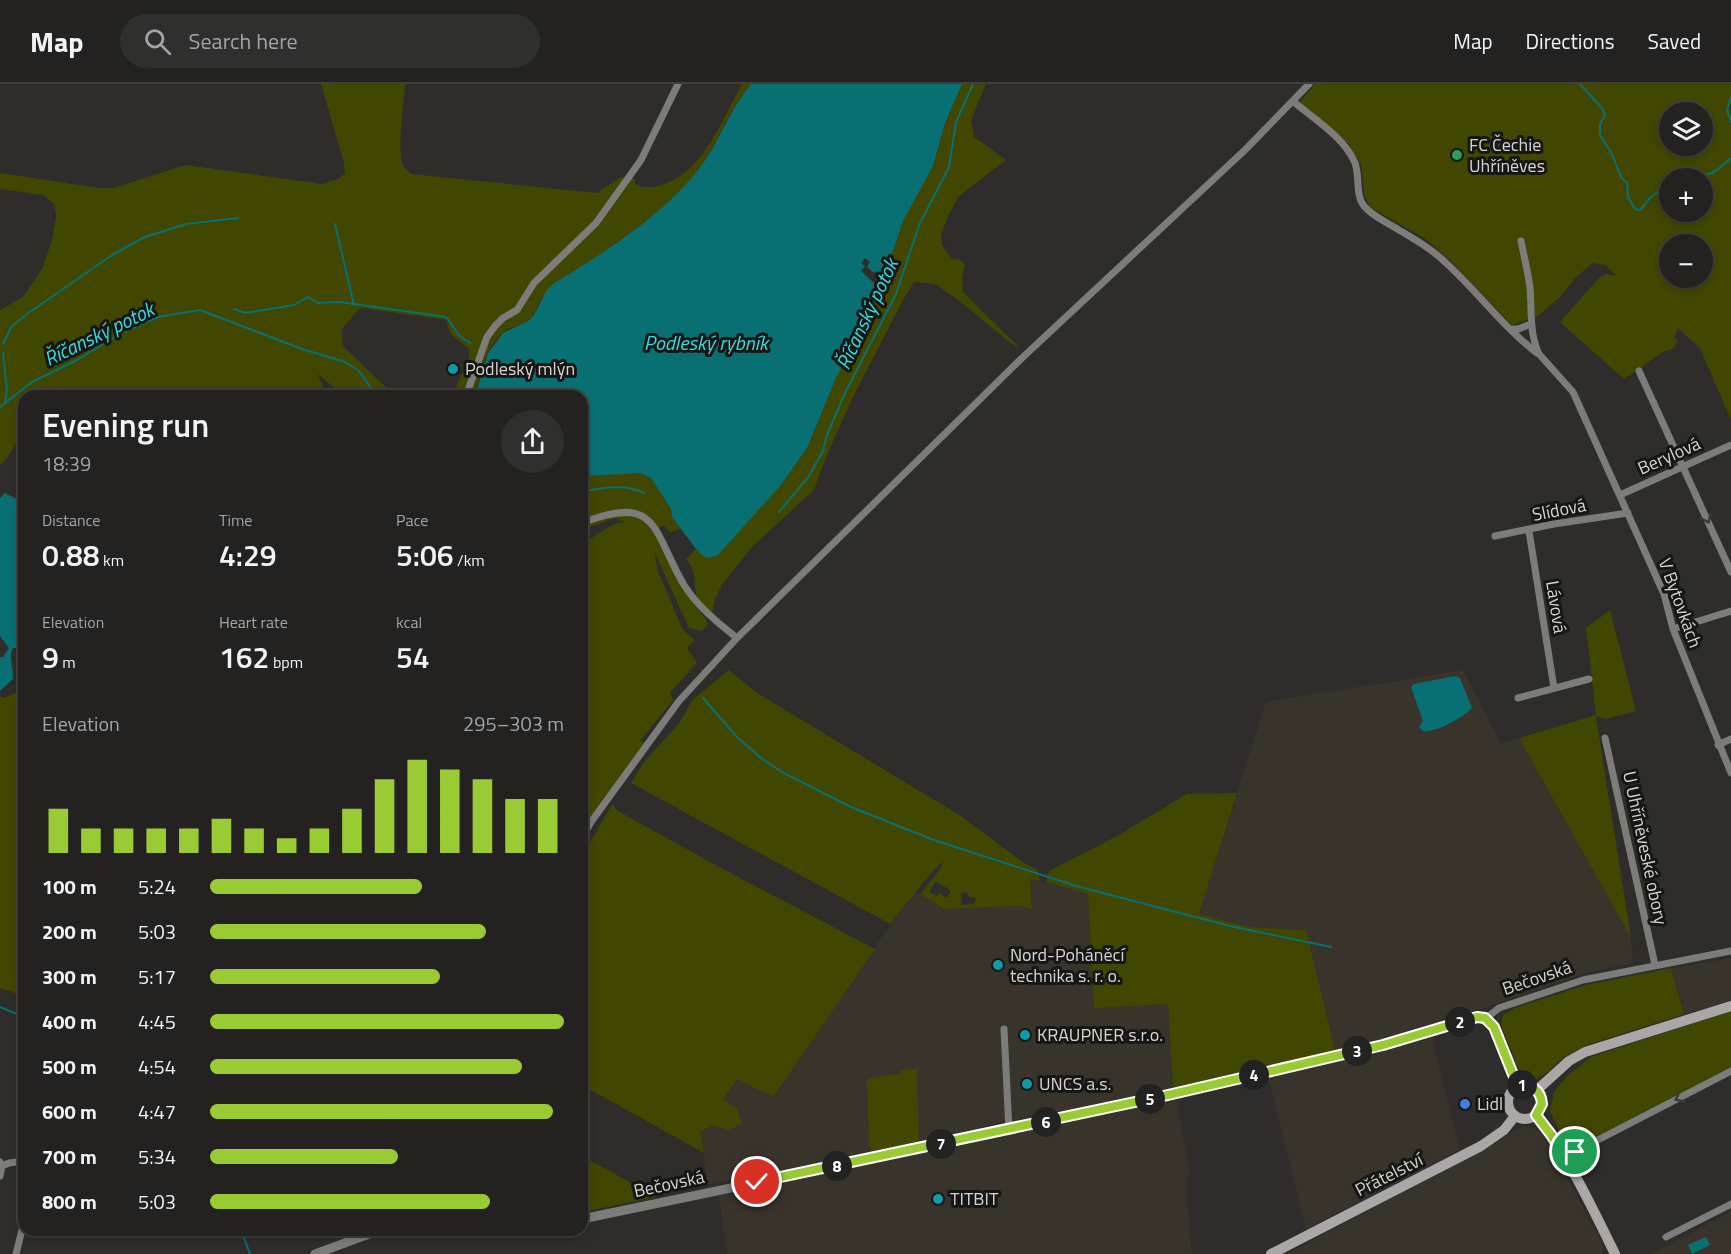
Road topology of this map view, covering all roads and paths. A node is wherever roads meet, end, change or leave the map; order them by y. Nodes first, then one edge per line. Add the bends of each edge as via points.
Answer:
1 (678, 84) edge
2 (1309, 84) edge
3 (1294, 102) junction
4 (1521, 241) dead end
5 (1531, 324) junction
6 (1510, 329) junction
7 (1539, 354) junction
8 (1639, 371) dead end
9 (468, 390) edge
10 (1731, 445) edge
11 (1683, 466) junction
12 (1620, 495) junction
13 (1628, 513) junction
14 (588, 521) edge
15 (1529, 531) junction
16 (1496, 536) dead end
17 (1731, 572) edge
18 (1731, 611) edge
19 (1673, 629) junction
20 (737, 638) junction
21 (1589, 679) dead end
22 (1554, 688) junction
23 (1518, 698) dead end
24 (1605, 738) dead end
25 (1731, 739) edge
26 (1718, 745) junction
27 (1731, 773) edge
28 (588, 827) edge
29 (1731, 951) edge
30 (1655, 965) junction
31 (1731, 1006) edge
32 (1485, 1018) junction
33 (1004, 1029) dead end
34 (1731, 1071) edge
35 (1518, 1087) junction
36 (1537, 1090) junction
37 (1536, 1115) junction
38 (1515, 1116) junction
39 (1009, 1130) junction
40 (1564, 1157) junction
41 (18, 1162) edge
42 (1, 1164) edge
43 (0, 1176) edge
44 (1731, 1204) edge
45 (588, 1218) edge
46 (20, 1236) edge
47 (364, 1236) edge
48 (1666, 1237) dead end
49 (16, 1254) edge
50 (315, 1254) edge
51 (1271, 1254) edge
52 (1615, 1254) edge

1 - 9 street via 641,160 596,223 534,283 517,310 503,318 487,337
2 - 3 street
3 - 6 street, V Bytovkách via 1342,142 1350,154 1362,205 1446,263
3 - 20 street via 1022,358
4 - 5 street via 1530,286
5 - 6 street
5 - 7 street
6 - 7 street, V Bytovkách
7 - 12 street, V Bytovkách via 1573,392
8 - 11 street
10 - 11 street, Berylová
11 - 12 street, Berylová
11 -> 17 street
12 - 13 street, V Bytovkách
13 - 15 street, Slídová
13 - 19 street, V Bytovkách via 1665,594
14 - 20 street via 622,511 645,516 655,527 685,587
15 - 16 street, Slídová
15 - 22 street, Lávová
18 - 19 street
19 - 26 street, V Bytovkách
20 - 28 street via 680,702
21 - 22 street
22 - 23 street
24 - 30 street, U Uhříněveské obory
25 - 26 street
26 - 27 street, V Bytovkách
29 - 30 street, Bečovská
30 - 32 street, Bečovská via 1583,980 1499,1008
31 - 36 main road via 1585,1052
32 - 35 street via 1496,1031
32 - 39 street, Bečovská
33 - 39 street
34 -> 40 street
35 - 36 main road via 1526,1085
35 - 38 main road via 1508,1101
36 - 37 main road via 1542,1104
37 - 38 main road via 1528,1119
37 - 40 main road
38 - 51 main road, Přátelství via 1504,1130 1481,1146
39 - 45 street, Bečovská
40 - 52 main road
41 - 42 street
42 - 43 street
44 - 48 street
46 - 49 street
47 - 50 street

